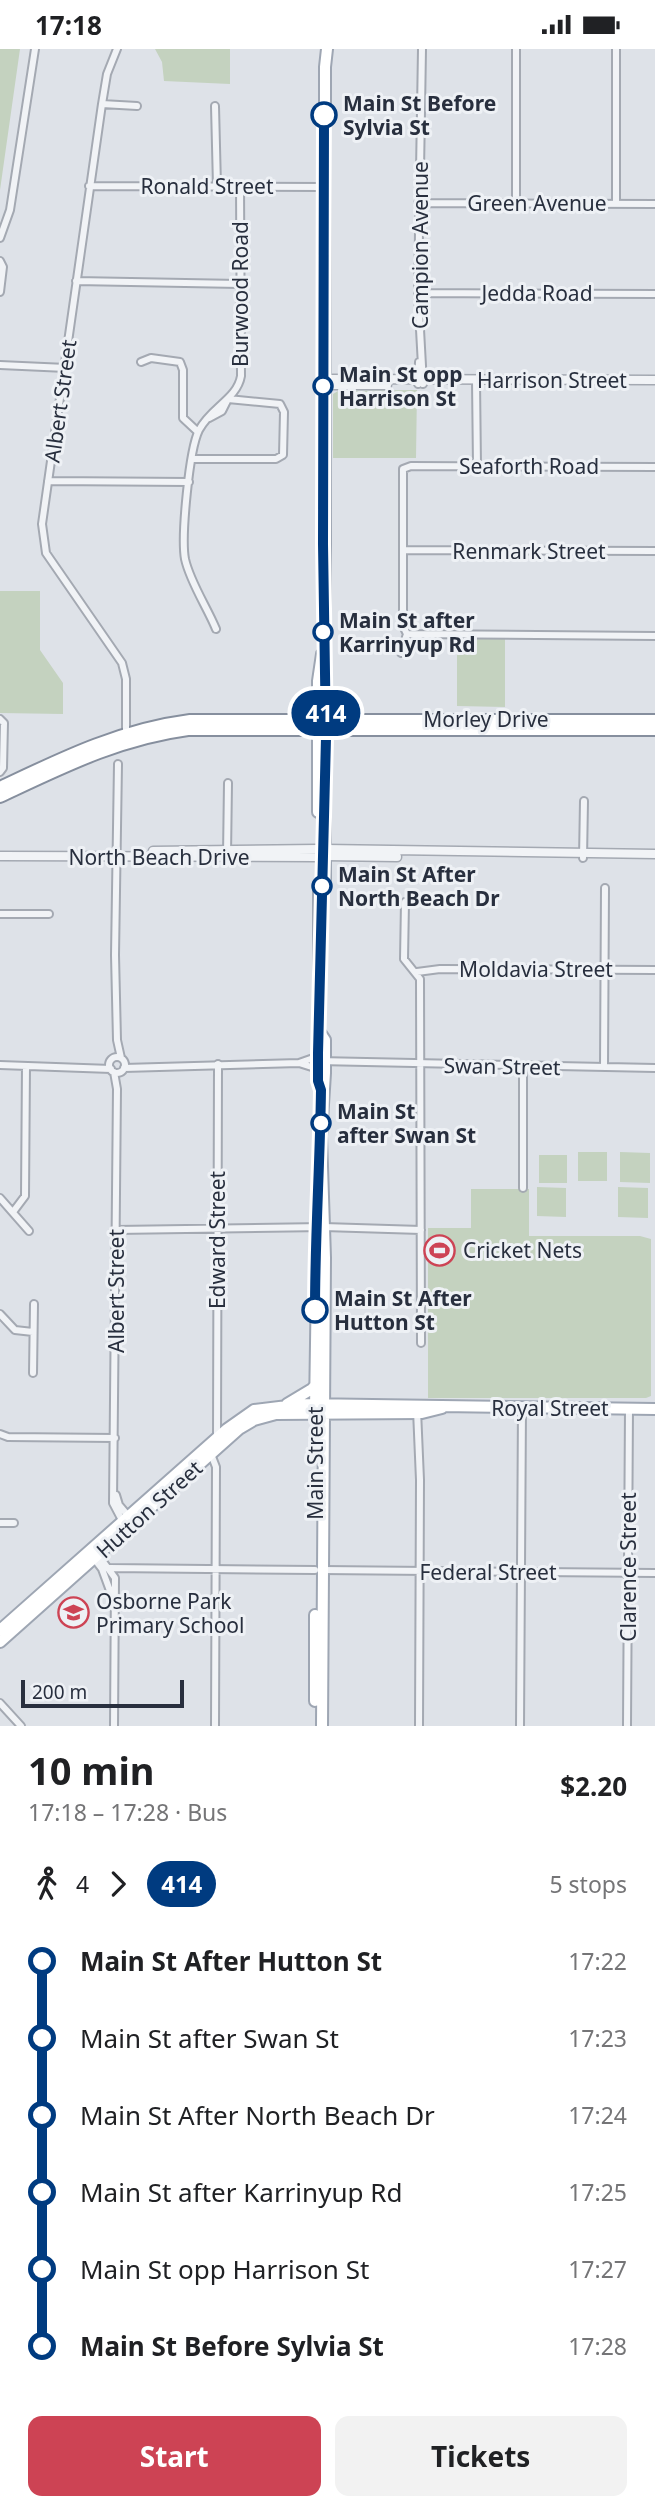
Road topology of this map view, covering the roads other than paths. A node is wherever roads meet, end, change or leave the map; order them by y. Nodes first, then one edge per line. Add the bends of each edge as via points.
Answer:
1 (35, 49) edge
2 (117, 49) edge
3 (325, 49) edge
4 (422, 49) edge
5 (516, 49) edge
6 (616, 49) edge
7 (102, 104) junction
8 (137, 106) dead end
9 (215, 106) dead end
10 (240, 185) junction
11 (89, 186) junction
12 (217, 186) junction
13 (324, 187) junction
14 (516, 202) junction
15 (418, 203) junction
16 (616, 204) junction
17 (655, 204) edge
18 (0, 238) edge
19 (0, 261) edge
20 (76, 281) junction
21 (240, 285) junction
22 (0, 292) edge
23 (418, 293) junction
24 (655, 293) edge
25 (141, 362) dead end
26 (0, 365) edge
27 (66, 368) junction
28 (323, 382) junction
29 (421, 382) junction
30 (476, 382) junction
31 (655, 382) edge
32 (228, 399) junction
33 (198, 432) junction
34 (192, 459) junction
35 (477, 466) junction
36 (655, 467) edge
37 (48, 481) junction
38 (189, 482) junction
39 (403, 551) junction
40 (655, 551) edge
41 (216, 629) dead end
42 (407, 634) junction
43 (655, 636) edge
44 (401, 653) dead end
45 (0, 719) edge
46 (655, 720) edge
47 (322, 723) junction
48 (655, 730) edge
49 (127, 731) junction
50 (118, 764) dead end
51 (0, 772) edge
52 (228, 783) dead end
53 (0, 787) edge
54 (0, 797) edge
55 (584, 801) dead end
56 (321, 853) junction
57 (0, 854) edge
58 (117, 854) junction
59 (227, 854) junction
60 (583, 856) junction
61 (655, 856) edge
62 (605, 888) dead end
63 (405, 902) dead end
64 (0, 914) edge
65 (49, 914) dead end
66 (604, 969) junction
67 (655, 970) edge
68 (417, 972) junction
69 (299, 1063) junction
70 (321, 1063) junction
71 (218, 1064) junction
72 (0, 1065) edge
73 (117, 1065) junction
74 (421, 1065) junction
75 (26, 1066) junction
76 (523, 1067) junction
77 (604, 1067) junction
78 (655, 1068) edge
79 (523, 1188) dead end
80 (0, 1198) edge
81 (13, 1212) junction
82 (320, 1227) junction
83 (116, 1230) junction
84 (217, 1230) junction
85 (421, 1230) junction
86 (29, 1231) dead end
87 (34, 1304) dead end
88 (0, 1314) edge
89 (320, 1318) junction
90 (33, 1332) junction
91 (421, 1343) dead end
92 (33, 1373) dead end
93 (316, 1384) junction
94 (285, 1405) junction
95 (522, 1407) junction
96 (319, 1408) junction
97 (629, 1408) junction
98 (419, 1409) junction
99 (655, 1409) edge
100 (216, 1416) junction
101 (227, 1429) junction
102 (0, 1434) edge
103 (115, 1438) junction
104 (217, 1438) junction
105 (211, 1454) junction
106 (129, 1522) junction
107 (0, 1523) edge
108 (14, 1523) dead end
109 (94, 1554) junction
110 (110, 1568) junction
111 (137, 1570) junction
112 (216, 1570) junction
113 (318, 1570) junction
114 (420, 1571) junction
115 (522, 1573) junction
116 (628, 1573) junction
117 (655, 1573) edge
118 (115, 1578) junction
119 (116, 1607) junction
120 (0, 1630) edge
121 (0, 1642) edge
122 (0, 1703) edge
123 (21, 1726) edge
124 (114, 1726) edge
125 (215, 1726) edge
126 (315, 1726) edge
127 (322, 1726) edge
128 (419, 1726) edge
129 (520, 1726) edge
130 (627, 1726) edge

1 - 18 street via 10,209
2 - 7 street, Albert Street
3 - 13 main road, Main Street
4 - 15 street, Campion Avenue
5 - 14 street
6 - 16 street
7 - 8 street
7 - 11 street, Albert Street
9 - 12 street
10 - 12 street, Ronald Street
10 - 13 street, Ronald Street
10 - 21 street, Burwood Road
11 - 12 street, Ronald Street
11 - 20 street, Albert Street
13 - 28 main road, Main Street
14 - 15 street, Green Avenue
14 - 16 street, Green Avenue
15 - 23 street, Campion Avenue
16 - 17 street, Green Avenue
19 - 22 street
20 - 21 street
20 - 27 street, Albert Street
21 - 32 street, Burwood Road via 241,376
23 - 24 street, Jedda Road
23 - 29 street, Campion Avenue
25 - 33 street via 151,358 180,362 183,418
26 - 27 street
27 - 37 street, Albert Street
28 - 29 street, Harrison Street
28 - 47 main road, Main Street
29 - 30 street, Harrison Street
30 - 31 street, Harrison Street
30 - 35 street
32 - 33 street, Burwood Road via 222,411 208,418
32 - 34 street via 280,404 284,412 283,455 276,459
33 - 34 street, Burwood Road
34 - 38 street, Burwood Road
35 - 36 street, Seaforth Road
35 - 39 street, Seaforth Road via 403,469
37 - 38 street
37 - 49 street, Albert Street via 42,524 47,554 120,658
38 - 41 street, Burwood Road via 186,560
39 - 40 street, Renmark Street
39 - 42 street via 403,626
42 - 43 street
42 - 44 street
45 - 51 street via 4,726
46 - 47 main road, Morley Drive
47 - 48 main road, Morley Drive
47 - 49 main road via 190,720
47 - 54 main road via 158,734 97,752
47 - 56 main road, Main Street
49 - 53 main road
50 - 58 street, Albert Street
52 - 59 street
55 - 60 street
56 - 59 street, North Beach Drive
56 - 60 street, North Beach Drive
56 - 70 main road, Main Street via 321,1034 325,1040
57 - 58 street, North Beach Drive
58 - 59 street, North Beach Drive
58 - 73 street, Albert Street
60 - 61 street, North Beach Drive
62 - 66 street
63 - 68 street via 404,959
64 - 65 street
66 - 67 street, Moldavia Street
66 - 68 street, Moldavia Street
66 - 77 street
68 - 74 street
69 - 70 street, Swan Street
69 - 70 street, Swan Street
69 - 71 street, Swan Street
70 - 74 street, Swan Street
70 - 82 main road, Main Street
71 - 73 street, Swan Street
71 - 84 street, Edward Street
72 - 75 street, Swan Street
73 - 75 street, Swan Street
73 - 83 street, Albert Street
74 - 76 street, Swan Street
74 - 85 street
75 - 81 street via 25,1198
76 - 77 street, Swan Street
76 - 79 street
77 - 78 street, Swan Street
80 - 81 street
81 - 86 street
82 - 84 street
82 - 85 street
82 - 89 main road, Main Street
83 - 84 street
83 - 103 street, Albert Street
84 - 100 street, Edward Street
85 - 91 street
87 - 90 street
88 - 90 street via 15,1330
89 - 93 main road, Main Street
89 - 96 main road, Main Street
90 - 92 street
93 - 94 main road
93 - 96 main road, Main Street
94 - 96 main road, Hutton Street
94 - 101 main road, Hutton Street via 254,1410
95 - 97 main road, Royal Street
95 - 98 main road, Royal Street
95 - 115 street
96 - 98 main road, Royal Street
96 - 105 main road, Hutton Street via 254,1420
96 - 113 main road, Main Street
97 - 99 main road, Royal Street
97 - 116 street, Clarence Street
98 - 114 street
100 - 101 street
100 - 104 street, Edward Street
101 - 104 main road, Hutton Street
102 - 103 street
103 - 106 street, Albert Street via 113,1503
104 - 106 main road, Hutton Street
105 - 106 main road, Hutton Street
105 - 112 street via 216,1467
106 - 109 main road, Hutton Street
107 - 108 street
109 - 110 street
109 - 119 street
109 - 120 main road, Hutton Street
109 - 121 main road, Hutton Street
110 - 111 street, Federal Street
110 - 118 street
111 - 112 street, Federal Street
111 - 118 street, Federal Street
112 - 113 street, Federal Street
112 - 125 street
113 - 114 street, Federal Street
113 - 126 main road, Main Street
113 - 127 main road, Main Street
114 - 115 street, Federal Street
114 - 128 street
115 - 116 street, Federal Street
115 - 129 street
116 - 117 street, Federal Street
116 - 130 street, Clarence Street
118 - 119 street
119 - 124 street
122 - 123 street

